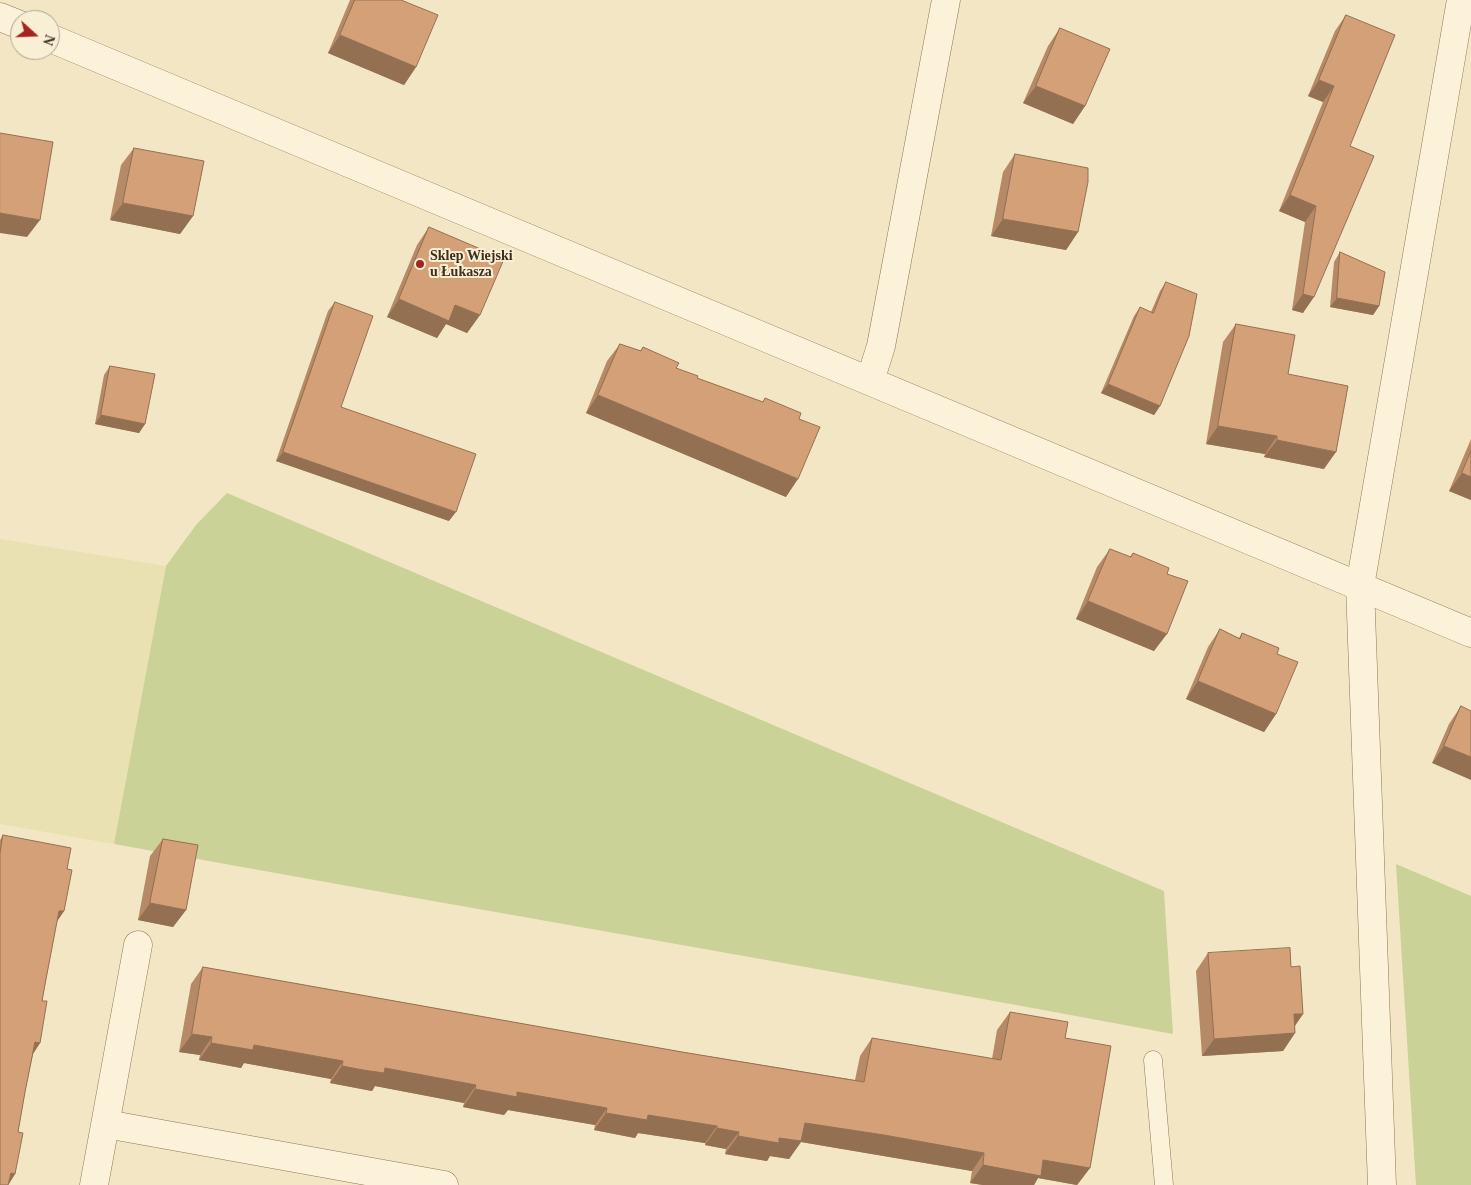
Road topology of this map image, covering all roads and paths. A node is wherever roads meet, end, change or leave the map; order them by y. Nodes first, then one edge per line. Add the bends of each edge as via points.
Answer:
1 (946, 0) edge
2 (1464, 7) edge
3 (60, 42) edge
4 (870, 381) junction
5 (1360, 586) junction
6 (1471, 633) edge
7 (138, 945) dead end
8 (1153, 1060) dead end
9 (106, 1124) junction
10 (94, 1185) edge
11 (444, 1185) edge
12 (1164, 1185) edge
13 (1382, 1185) edge

1 - 4 street via 881,346
2 - 5 street
3 - 4 street
4 - 5 street
5 - 6 street
5 - 13 street
7 - 9 street
8 - 12 lane
9 - 10 street
9 - 11 street

